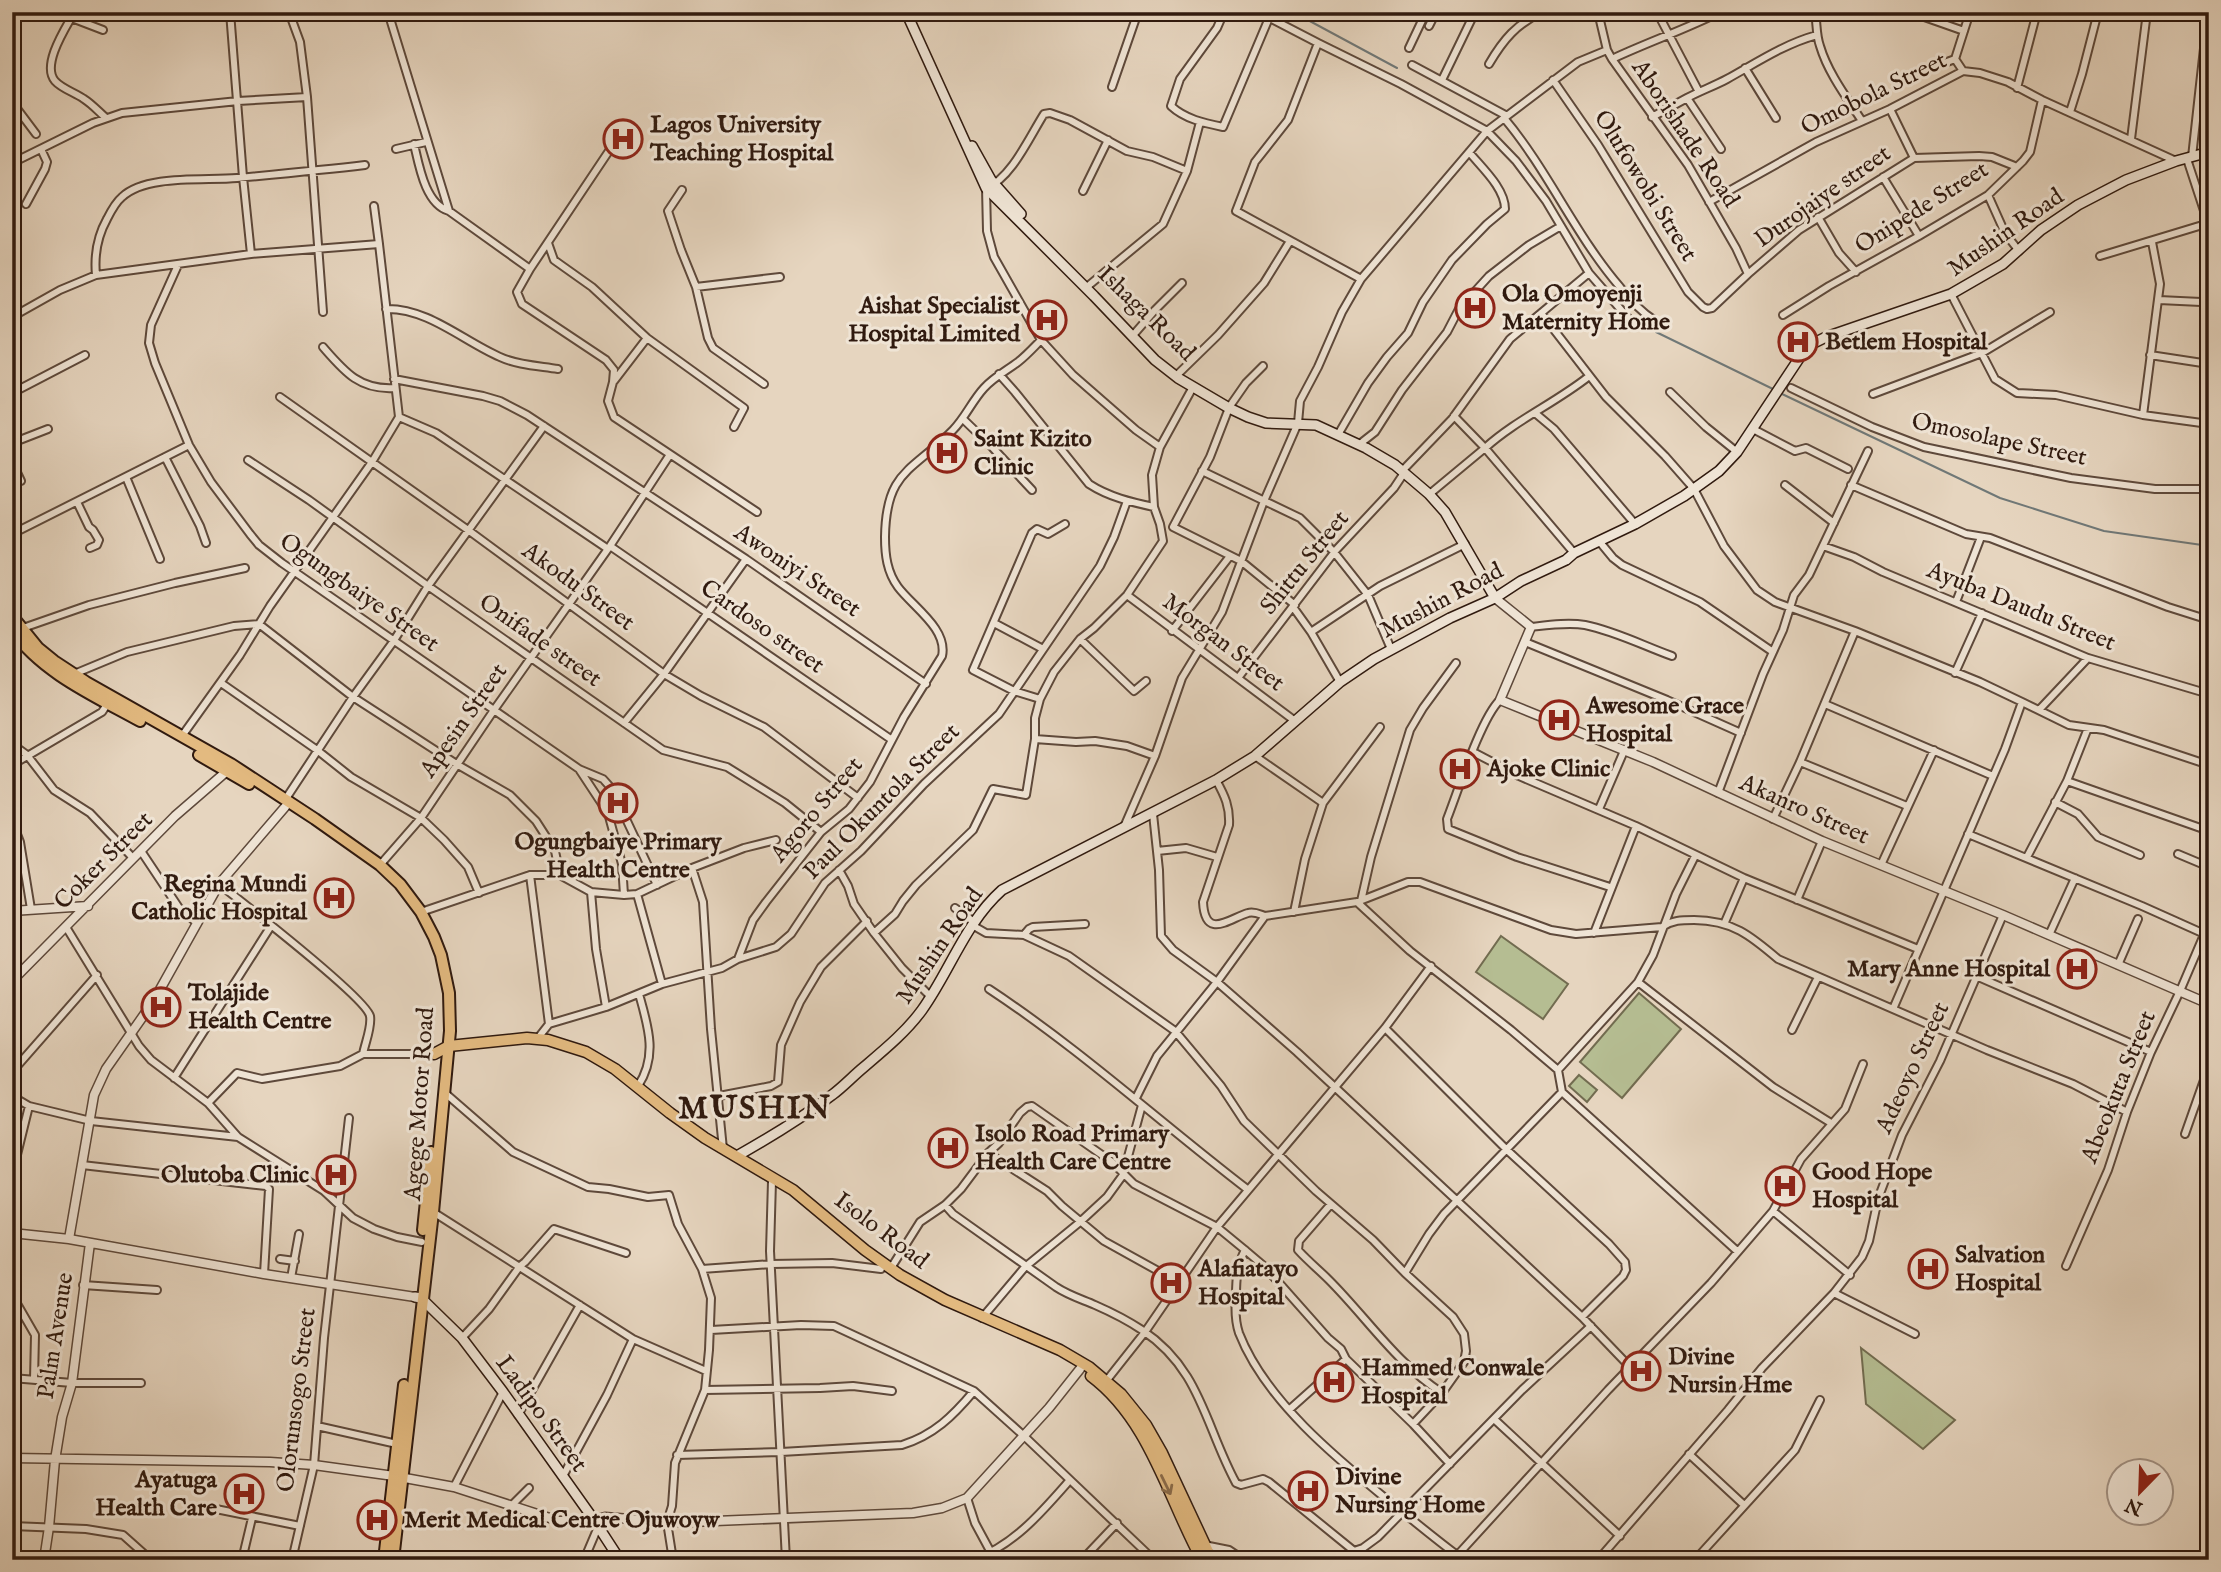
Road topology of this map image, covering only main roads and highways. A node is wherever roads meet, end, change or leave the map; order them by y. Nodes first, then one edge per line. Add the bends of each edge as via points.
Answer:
1 (906, 12) edge
2 (912, 12) edge
3 (2209, 152) edge
4 (990, 186) junction
5 (1229, 407) junction
6 (1298, 421) junction
7 (1404, 471) junction
8 (1492, 594) junction
9 (12, 616) edge
10 (17, 630) edge
11 (229, 768) junction
12 (285, 803) junction
13 (443, 1052) junction
14 (737, 1156) junction
15 (886, 1268) junction
16 (418, 1297) junction
17 (1012, 1333) junction
18 (1161, 1462) junction
19 (398, 1476) junction
20 (384, 1560) edge
21 (393, 1560) edge
22 (620, 1560) edge
23 (1202, 1560) edge
24 (1212, 1560) edge

1 - 4 main road, Ishaga Road
2 - 4 main road, Ishaga Road
3 - 8 main road, Mushin Road via 2126,180 2078,205 1988,275 1951,294 1811,344 1787,387 1719,471 1635,524
4 - 5 main road, Ishaga Road via 1150,351 1177,375
4 - 5 main road, Ishaga Road via 1155,360
5 - 6 main road, Ishaga Road via 1266,423
6 - 7 main road, Ishaga Road via 1366,448
6 - 7 main road, Ishaga Road via 1313,422 1361,443
7 - 8 main road, Ishaga Road via 1436,500
7 - 8 main road, Ishaga Road via 1449,512 1480,563
8 - 14 main road, Mushin Road via 1340,682 1255,756 1216,780 1002,890 973,923 931,997 899,1036 835,1093
9 - 10 highway, Agege Motor Road
10 - 11 highway, Agege Motor Road via 74,674
10 - 11 highway, Agege Motor Road via 24,646 69,681
11 - 12 highway, Agege Motor Road
12 - 13 highway, Agege Motor Road via 376,869 413,912 440,972
12 - 13 highway, Agege Motor Road via 380,865 421,912 441,955 449,993
13 - 14 main road, Isolo Road via 513,1038 538,1038 586,1052 611,1066 685,1125
13 - 15 main road, Isolo Road via 509,1042 539,1042 572,1051 624,1082 702,1143 772,1181
13 - 16 highway, Agege Motor Road
13 - 16 highway, Agege Motor Road via 433,1212
14 - 15 main road, Isolo Road via 793,1190
15 - 17 main road, Isolo Road
15 - 17 main road, Isolo Road via 938,1303
16 - 19 highway, Agege Motor Road
16 - 19 highway, Agege Motor Road via 397,1444
16 - 22 main road, Ladipo Street via 462,1338
17 - 18 main road, Isolo Road via 1100,1383
17 - 18 main road, Isolo Road via 1060,1350 1107,1380 1146,1425
18 -> 23 main road, Isolo Road
18 - 24 main road, Isolo Road
19 - 20 highway, Agege Motor Road
19 - 21 highway, Agege Motor Road

